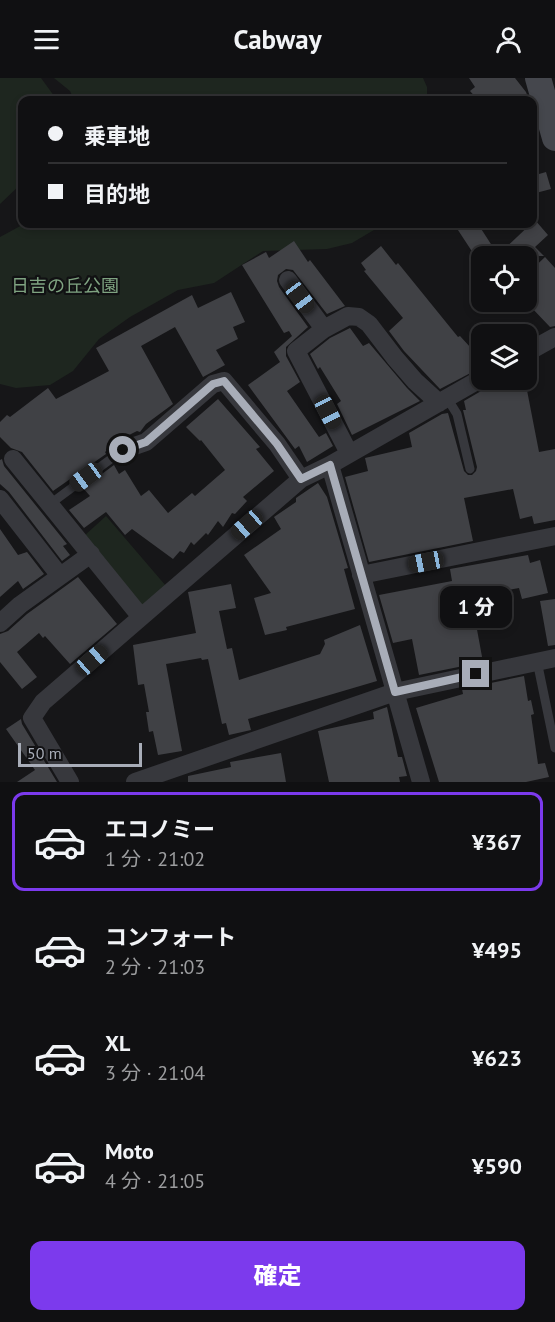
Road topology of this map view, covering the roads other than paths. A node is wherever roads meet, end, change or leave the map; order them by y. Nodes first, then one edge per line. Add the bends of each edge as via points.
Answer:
1 (538, 78) edge
2 (555, 138) edge
3 (288, 280) dead end
4 (324, 329) junction
5 (555, 337) edge
6 (537, 347) edge
7 (471, 384) edge
8 (443, 400) junction
9 (123, 450) joint
10 (350, 453) junction
11 (13, 459) dead end
12 (330, 465) junction
13 (470, 469) dead end
14 (301, 479) junction
15 (0, 499) edge
16 (50, 504) junction
17 (555, 536) edge
18 (91, 554) junction
19 (361, 575) junction
20 (60, 576) junction
21 (141, 617) junction
22 (0, 623) edge
23 (555, 658) edge
24 (537, 661) junction
25 (395, 692) junction
26 (555, 748) edge
27 (70, 782) edge
28 (135, 782) edge
29 (421, 782) edge

1 - 2 street
3 - 4 street
4 - 8 street via 348,316 359,317 408,373
4 - 10 street via 296,351
5 - 6 street
7 - 8 street
8 - 10 street
8 - 13 lane via 457,414
9 - 14 street via 146,442 213,384 224,381
9 - 16 lane
10 - 12 street
11 - 16 street
12 - 14 street
12 - 19 street
14 - 21 street
15 - 20 street
16 - 18 street
17 - 19 street
18 - 20 street
18 - 21 street
19 - 25 street
20 - 22 street
21 - 27 street via 43,702 32,718
23 - 24 street
24 - 25 street
24 - 26 lane
25 - 28 street
25 - 29 street

